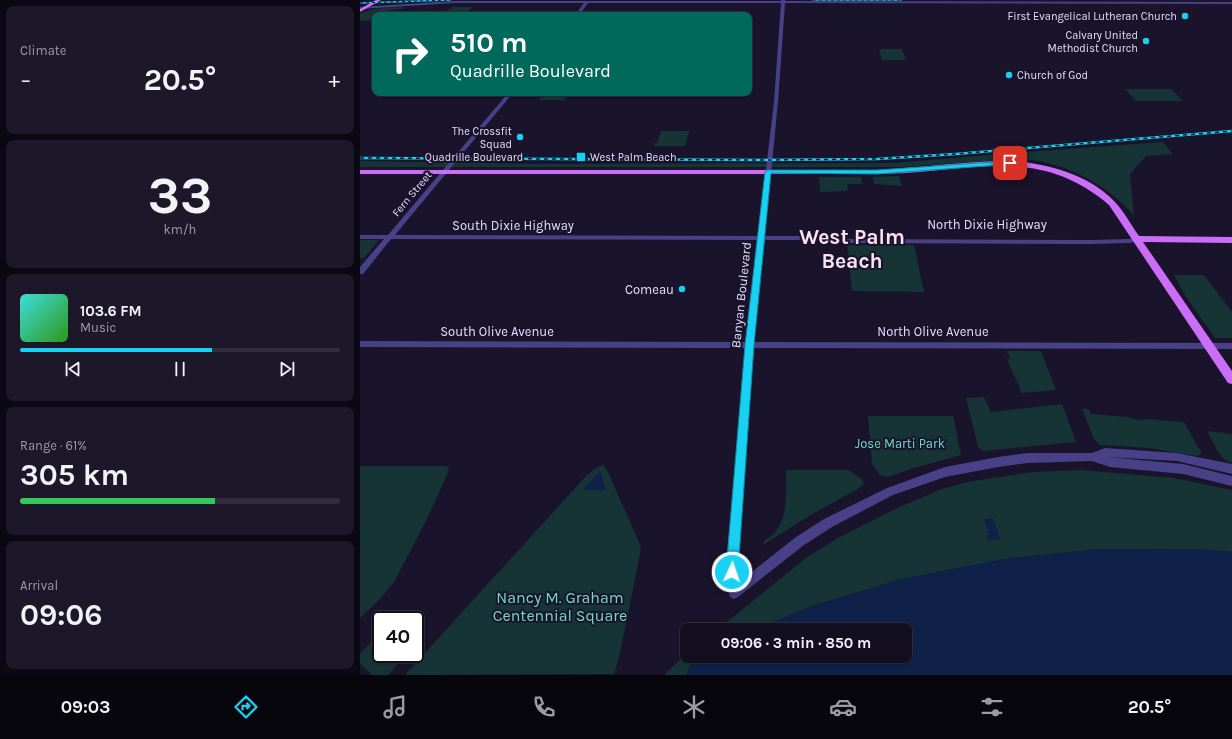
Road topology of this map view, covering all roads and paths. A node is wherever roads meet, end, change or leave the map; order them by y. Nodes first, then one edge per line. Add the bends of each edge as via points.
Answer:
1 (373, 0) edge
2 (379, 0) edge
3 (783, 1) edge
4 (587, 2) junction
5 (704, 2) junction
6 (731, 2) junction
7 (740, 2) junction
8 (720, 3) junction
9 (1232, 3) edge
10 (362, 6) edge
11 (579, 12) edge
12 (508, 96) edge
13 (360, 168) edge
14 (446, 170) junction
15 (360, 172) edge
16 (768, 172) junction
17 (360, 236) edge
18 (390, 237) junction
19 (666, 237) joint
20 (761, 238) junction
21 (1137, 239) junction
22 (1232, 240) edge
23 (360, 272) edge
24 (360, 344) edge
25 (635, 345) joint
26 (750, 345) junction
27 (1208, 346) junction
28 (1232, 346) edge
29 (1232, 380) edge
30 (1092, 457) junction
31 (1232, 469) edge
32 (1232, 481) edge

1 - 10 main road
2 - 10 main road
3 - 7 street
3 - 9 street
3 - 16 street, Banyan Boulevard
4 - 5 street
4 - 10 street
4 - 11 street
5 - 6 street
5 - 8 street
6 - 7 street
6 - 8 street
7 - 8 street
12 - 14 street, Fern Street
13 - 14 main road, Quadrille Boulevard
14 - 15 main road, Quadrille Boulevard
14 - 16 main road, Quadrille Boulevard
14 - 18 street, Fern Street
16 - 20 street, Banyan Boulevard
16 - 21 main road, Quadrille Boulevard via 892,171 999,163 1038,166 1068,175 1100,192 1116,208
17 - 18 street, South Dixie Highway
18 - 19 street, South Dixie Highway
18 - 23 street, Fern Street
19 - 20 street, North Dixie Highway
20 - 21 street, North Dixie Highway via 1090,242
20 - 26 street, Banyan Boulevard
21 - 22 main road, North Dixie Highway
21 - 27 main road, Quadrille Boulevard
24 - 25 street, South Olive Avenue
25 - 26 street, North Olive Avenue
26 - 27 street, North Olive Avenue
26 - 30 street, Banyan Boulevard via 734,540 734,593 800,541 828,523 898,488 945,472 973,466 1033,458
27 - 28 street, North Olive Avenue
27 - 29 main road, Quadrille Boulevard
30 - 31 street via 1105,452 1177,457
30 - 32 street via 1110,462 1183,468

